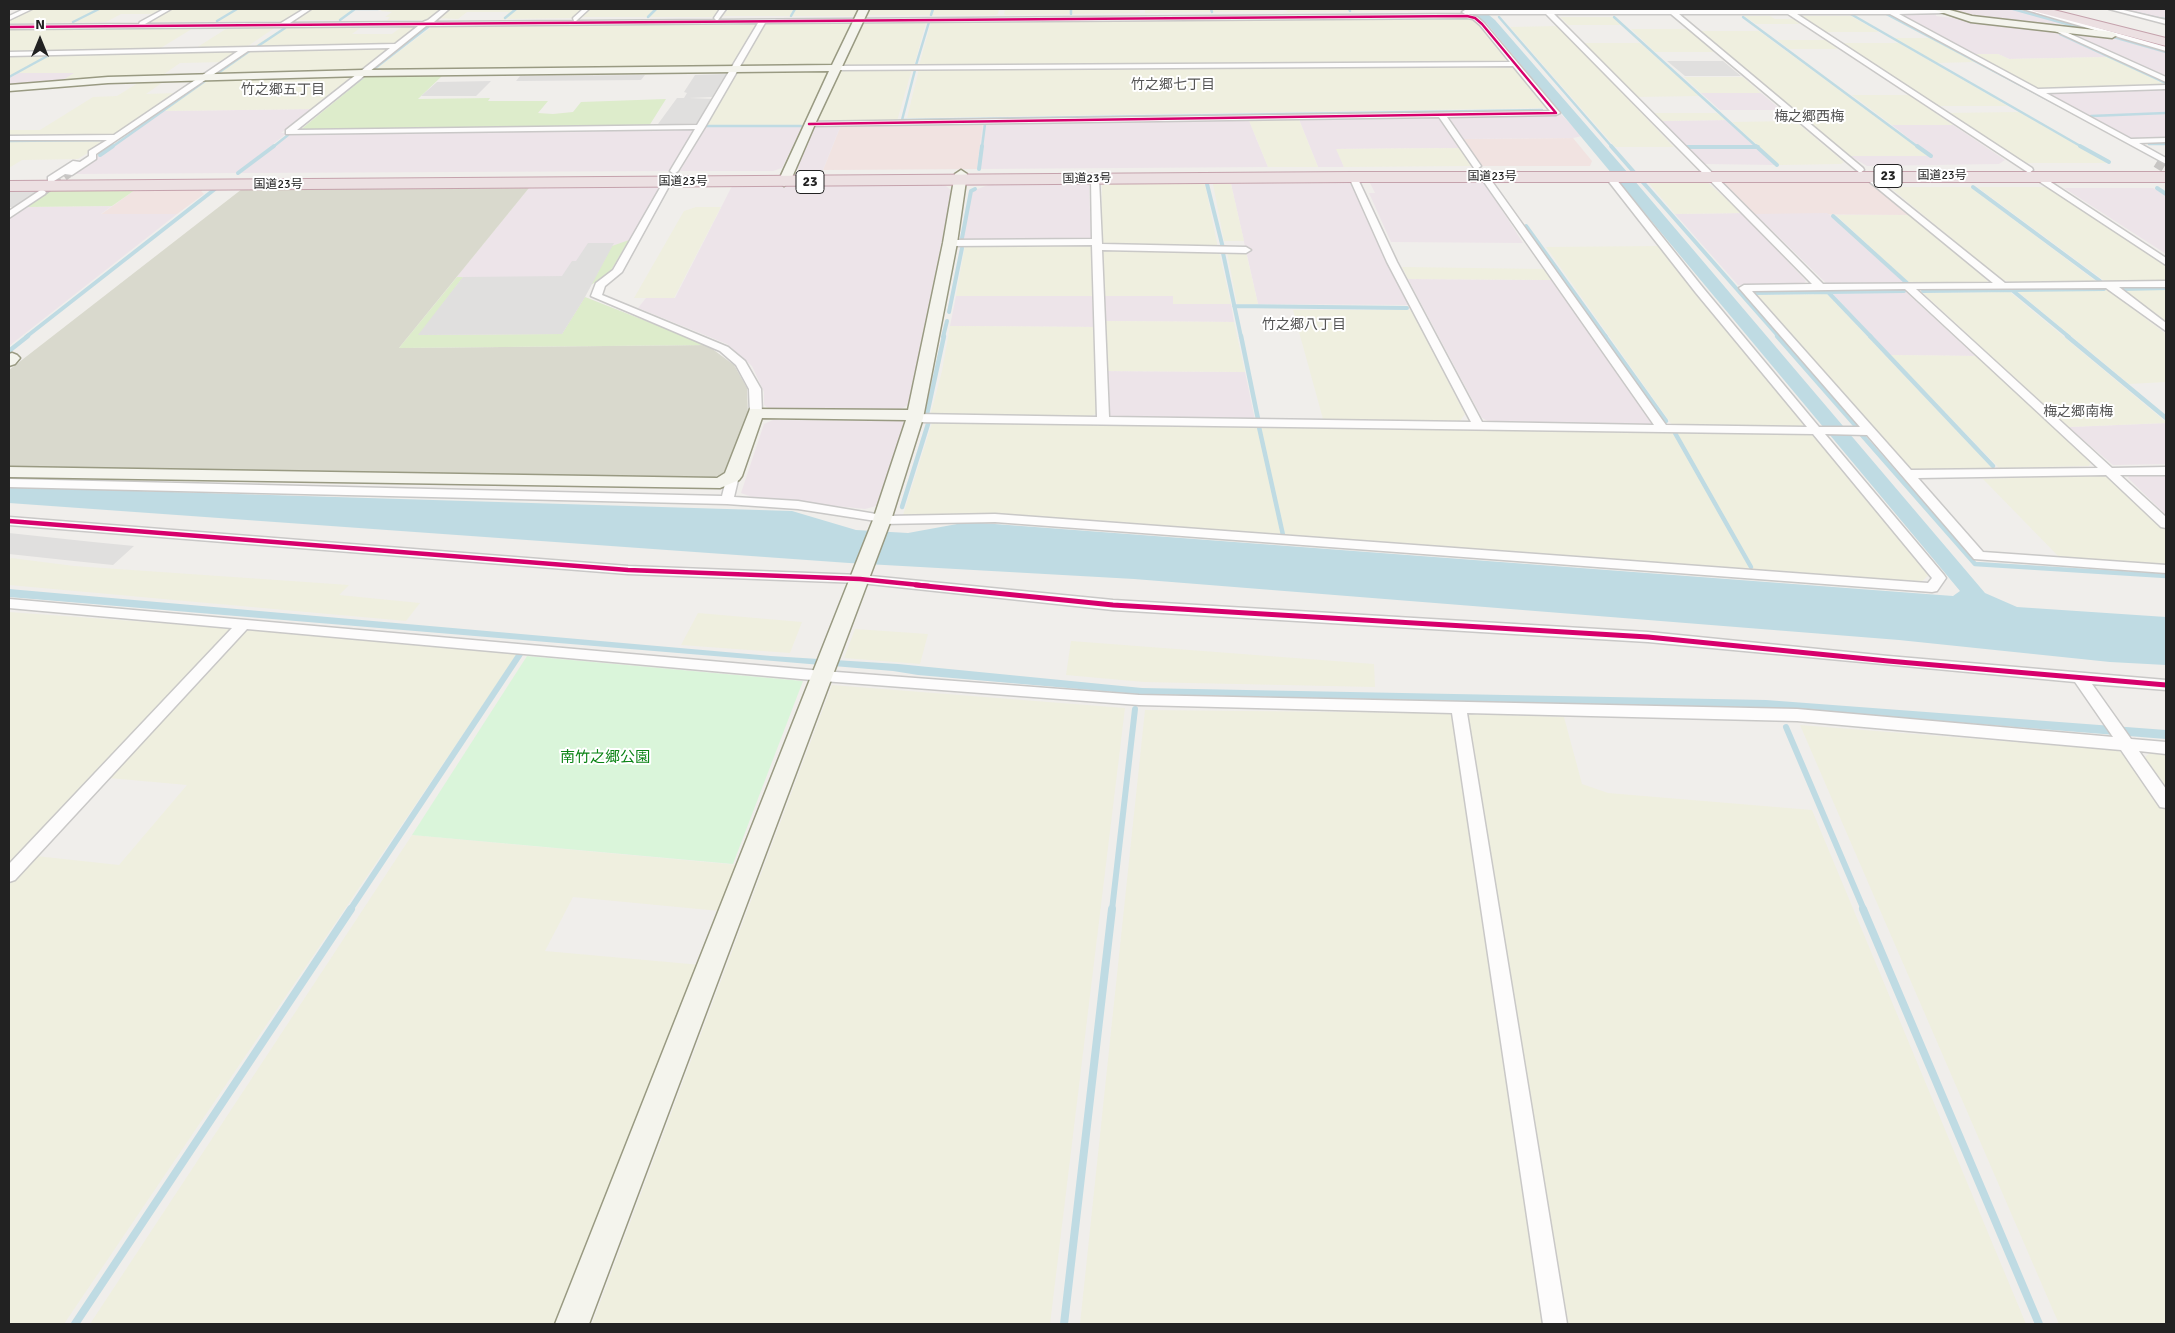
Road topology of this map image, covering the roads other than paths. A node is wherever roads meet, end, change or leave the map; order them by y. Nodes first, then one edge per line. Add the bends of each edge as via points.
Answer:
1 (29, 9) edge
2 (168, 9) edge
3 (308, 9) edge
4 (446, 9) edge
5 (586, 9) edge
6 (724, 9) edge
7 (2026, 9) edge
8 (2037, 9) edge
9 (2050, 9) edge
10 (2060, 9) edge
11 (2074, 9) edge
12 (2078, 9) edge
13 (2112, 9) edge
14 (1420, 10) edge
15 (1940, 10) edge
16 (2099, 10) dead end
17 (1282, 11) edge
18 (1001, 12) edge
19 (1548, 12) edge
20 (1673, 12) edge
21 (1789, 12) edge
22 (1890, 12) junction
23 (1143, 14) edge
24 (1466, 14) junction
25 (861, 16) edge
26 (9, 18) edge
27 (717, 18) junction
28 (575, 19) junction
29 (428, 22) junction
30 (762, 22) junction
31 (2166, 22) edge
32 (142, 23) junction
33 (285, 23) junction
34 (9, 26) edge
35 (2055, 29) junction
36 (2112, 35) junction
37 (2166, 35) edge
38 (396, 46) junction
39 (249, 48) junction
40 (2166, 50) edge
41 (9, 54) edge
42 (1514, 64) junction
43 (836, 68) junction
44 (735, 69) junction
45 (363, 73) junction
46 (206, 77) junction
47 (2166, 80) edge
48 (2166, 87) edge
49 (9, 88) edge
50 (2036, 91) junction
51 (1441, 114) junction
52 (809, 124) junction
53 (701, 127) junction
54 (2120, 136) junction
55 (117, 137) junction
56 (9, 138) edge
57 (2166, 140) edge
58 (2130, 142) junction
59 (92, 153) junction
60 (2166, 161) tunnel mouth
61 (1477, 166) dead end
62 (2163, 167) edge
63 (674, 171) dead end
64 (69, 173) tunnel mouth
65 (1708, 173) junction
66 (1864, 173) junction
67 (2033, 173) junction
68 (2128, 173) junction
69 (1609, 174) junction
70 (961, 177) junction
71 (1353, 177) junction
72 (786, 178) junction
73 (1095, 179) junction
74 (2166, 179) edge
75 (9, 180) edge
76 (1488, 182) dead end
77 (9, 186) edge
78 (46, 186) junction
79 (664, 188) dead end
80 (9, 215) edge
81 (950, 243) junction
82 (1096, 245) junction
83 (1246, 250) dead end
84 (2166, 262) edge
85 (2108, 284) junction
86 (2166, 284) edge
87 (2002, 285) junction
88 (1908, 287) junction
89 (1821, 288) junction
90 (2166, 328) edge
91 (756, 413) junction
92 (915, 416) junction
93 (1104, 420) junction
94 (1478, 425) junction
95 (1662, 428) junction
96 (1819, 430) junction
97 (1868, 431) junction
98 (2110, 471) junction
99 (2166, 471) edge
100 (9, 472) edge
101 (1908, 474) junction
102 (733, 476) junction
103 (9, 483) edge
104 (727, 500) junction
105 (9, 521) edge
106 (882, 521) junction
107 (2166, 524) edge
108 (2166, 569) edge
109 (862, 573) junction
110 (9, 603) edge
111 (244, 624) junction
112 (827, 665) junction
113 (2079, 677) junction
114 (2166, 685) edge
115 (1459, 709) junction
116 (2124, 741) junction
117 (2166, 748) edge
118 (2166, 802) edge
119 (9, 875) edge
120 (572, 1324) edge
121 (1555, 1324) edge

1 - 26 street
2 - 32 street
3 - 33 street
4 - 29 street
5 - 28 street
6 - 27 street
7 - 36 street
8 - 37 highway
9 - 37 highway
10 - 37 highway
11 - 37 highway
12 - 37 highway
13 - 31 street
14 - 17 street
14 - 24 street
15 - 22 street
15 - 35 street via 1971,19
16 - 37 highway
17 - 23 street
18 - 23 street
18 - 25 street
19 - 20 street
19 - 24 street
19 - 65 street
20 - 21 street
20 - 66 street
21 - 22 street
21 - 67 street
22 - 50 street
23 - 24 street
23 - 25 street
24 - 42 street via 1482,24
25 - 27 street
25 - 30 street
25 - 43 street
27 - 28 street
28 - 29 street
29 - 30 street
29 - 33 street
29 - 38 street
30 - 44 street
32 - 33 street
32 - 34 street
33 - 34 street
33 - 39 street
35 - 36 street
35 - 47 street
36 - 40 street
38 - 39 street
38 - 45 street
39 - 41 street
39 - 46 street
42 - 43 street
42 - 51 street via 1556,112
43 - 44 street
43 - 52 street
44 - 45 street
44 - 53 street
45 - 46 street
45 - 53 street via 289,132
46 - 49 street
46 - 55 street
48 - 50 street
50 - 54 street
51 - 52 street
51 - 61 street
52 - 72 street
53 - 63 street
54 - 58 street
54 - 62 street via 2124,143
55 - 56 street
55 - 59 street
57 - 58 street
58 - 60 street
59 - 64 street via 93,158
59 - 78 street
62 - 67 highway via 2064,167
62 - 68 highway, 国道23号 / 23
65 - 66 highway, 国道23号 / 23
65 - 69 highway, 国道23号 / 23
65 - 89 street
66 - 67 highway, 国道23号 / 23
66 - 87 street
67 - 68 highway, 国道23号 / 23
67 - 74 highway
67 - 84 street
68 - 74 highway, 国道23号 / 23
69 - 70 highway, 国道23号 / 23
69 - 71 highway, 国道23号 / 23
69 - 96 street
70 - 72 highway, 国道23号 / 23
70 - 73 highway, 国道23号 / 23
70 - 81 street
71 - 73 highway, 国道23号 / 23
71 - 94 street via 1392,262
72 - 77 highway, 国道23号 / 23
72 - 78 highway, 国道23号 / 23
73 - 82 street
75 - 78 highway, 国道23号 / 23
76 - 95 street
78 - 80 street
79 - 91 street via 617,272 600,285 596,296 724,349 741,363 755,389
81 - 82 street
81 - 92 street
82 - 83 street
82 - 93 street
85 - 86 street
85 - 87 street
85 - 90 street
87 - 88 street
88 - 89 street
88 - 98 street
89 - 97 street via 1744,288
91 - 92 street
91 - 102 street
92 - 93 street
92 - 106 street
93 - 94 street
94 - 95 street
95 - 96 street
96 - 97 street
96 - 106 street via 1939,578 1932,588 995,518
97 - 101 street
98 - 99 street
98 - 101 street
98 - 107 street
100 - 102 street via 708,483 720,483
101 - 108 street via 1979,556
102 - 104 street
103 - 104 street
104 - 106 street via 798,505
105 - 109 street via 628,570
106 - 109 street
109 - 112 street
109 - 113 street via 1113,605 1648,637
110 - 111 street
111 - 112 street
111 - 119 street
112 - 115 street via 1139,700
112 - 120 street
113 - 114 street
113 - 116 street
115 - 116 street via 1797,715
115 - 121 street
116 - 117 street
116 - 118 street

